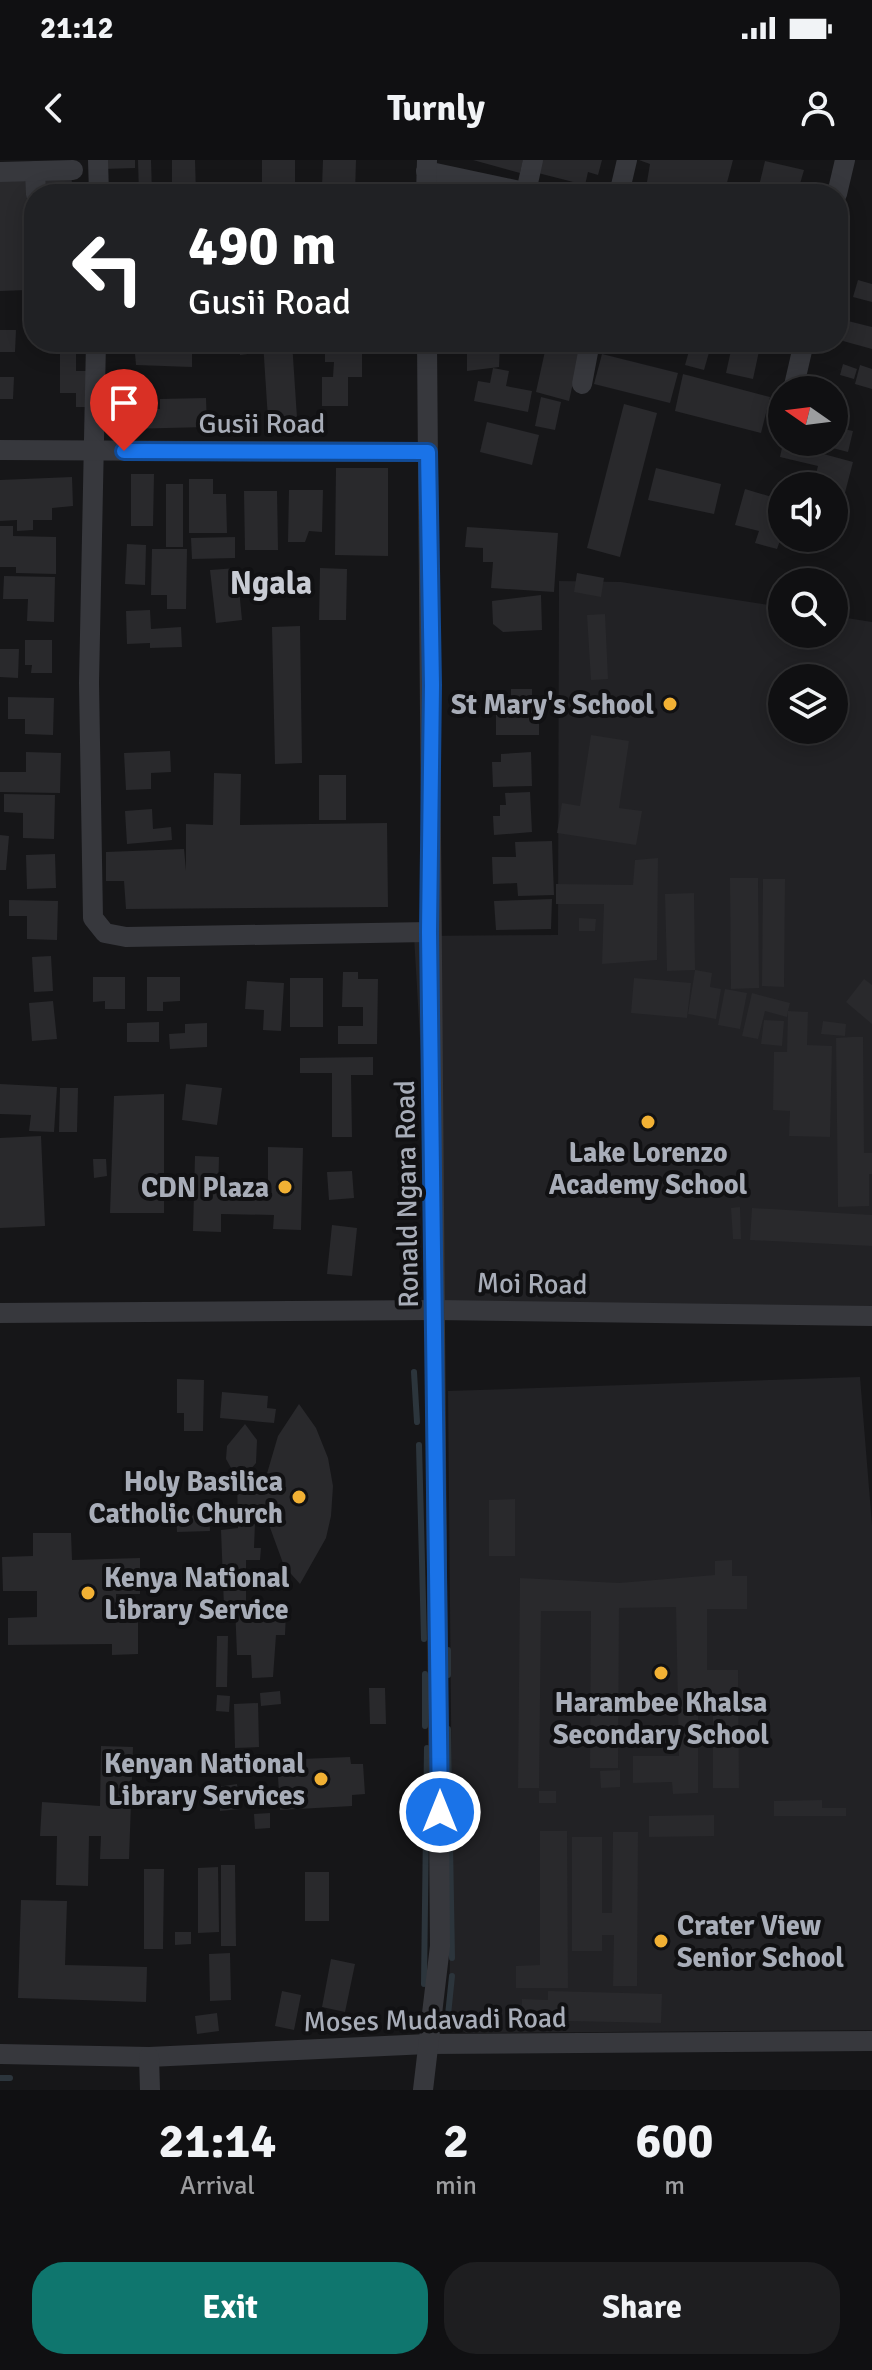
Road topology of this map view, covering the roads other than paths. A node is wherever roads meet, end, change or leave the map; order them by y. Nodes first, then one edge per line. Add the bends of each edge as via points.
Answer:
1 (98, 160) edge
2 (533, 160) edge
3 (627, 160) edge
4 (845, 160) edge
5 (426, 165) edge
6 (73, 170) dead end
7 (35, 171) junction
8 (0, 172) edge
9 (36, 184) edge
10 (99, 184) edge
11 (497, 184) edge
12 (531, 184) edge
13 (621, 184) edge
14 (839, 184) edge
15 (96, 352) edge
16 (427, 352) edge
17 (588, 352) edge
18 (802, 352) edge
19 (796, 376) edge
20 (582, 384) dead end
21 (0, 450) edge
22 (93, 451) junction
23 (428, 452) junction
24 (429, 932) junction
25 (436, 1310) junction
26 (0, 1313) edge
27 (872, 1316) edge
28 (872, 2041) edge
29 (428, 2044) junction
30 (0, 2054) edge
31 (149, 2057) junction
32 (150, 2090) edge
33 (423, 2090) edge

1 - 10 street
2 - 12 street
3 - 13 street
4 - 14 street
5 - 11 street
6 - 7 street
7 - 8 street
7 - 9 street
15 - 22 street
16 - 23 street, Ronald Ngara Road
17 - 20 street
18 - 19 street
21 - 22 street, Gusii Road
22 - 23 street, Gusii Road
22 - 24 street via 93,918 105,933 126,937
23 - 24 street, Ronald Ngara Road
24 - 25 street, Ronald Ngara Road
25 - 26 street, Moi Road
25 - 27 street, Moi Road
25 - 29 street, Ronald Ngara Road via 440,1946
28 - 29 street, Moses Mudavadi Road
29 - 31 street, Moses Mudavadi Road
29 - 33 street, Ronald Ngara Road
30 - 31 street, Moses Mudavadi Road
31 - 32 street

